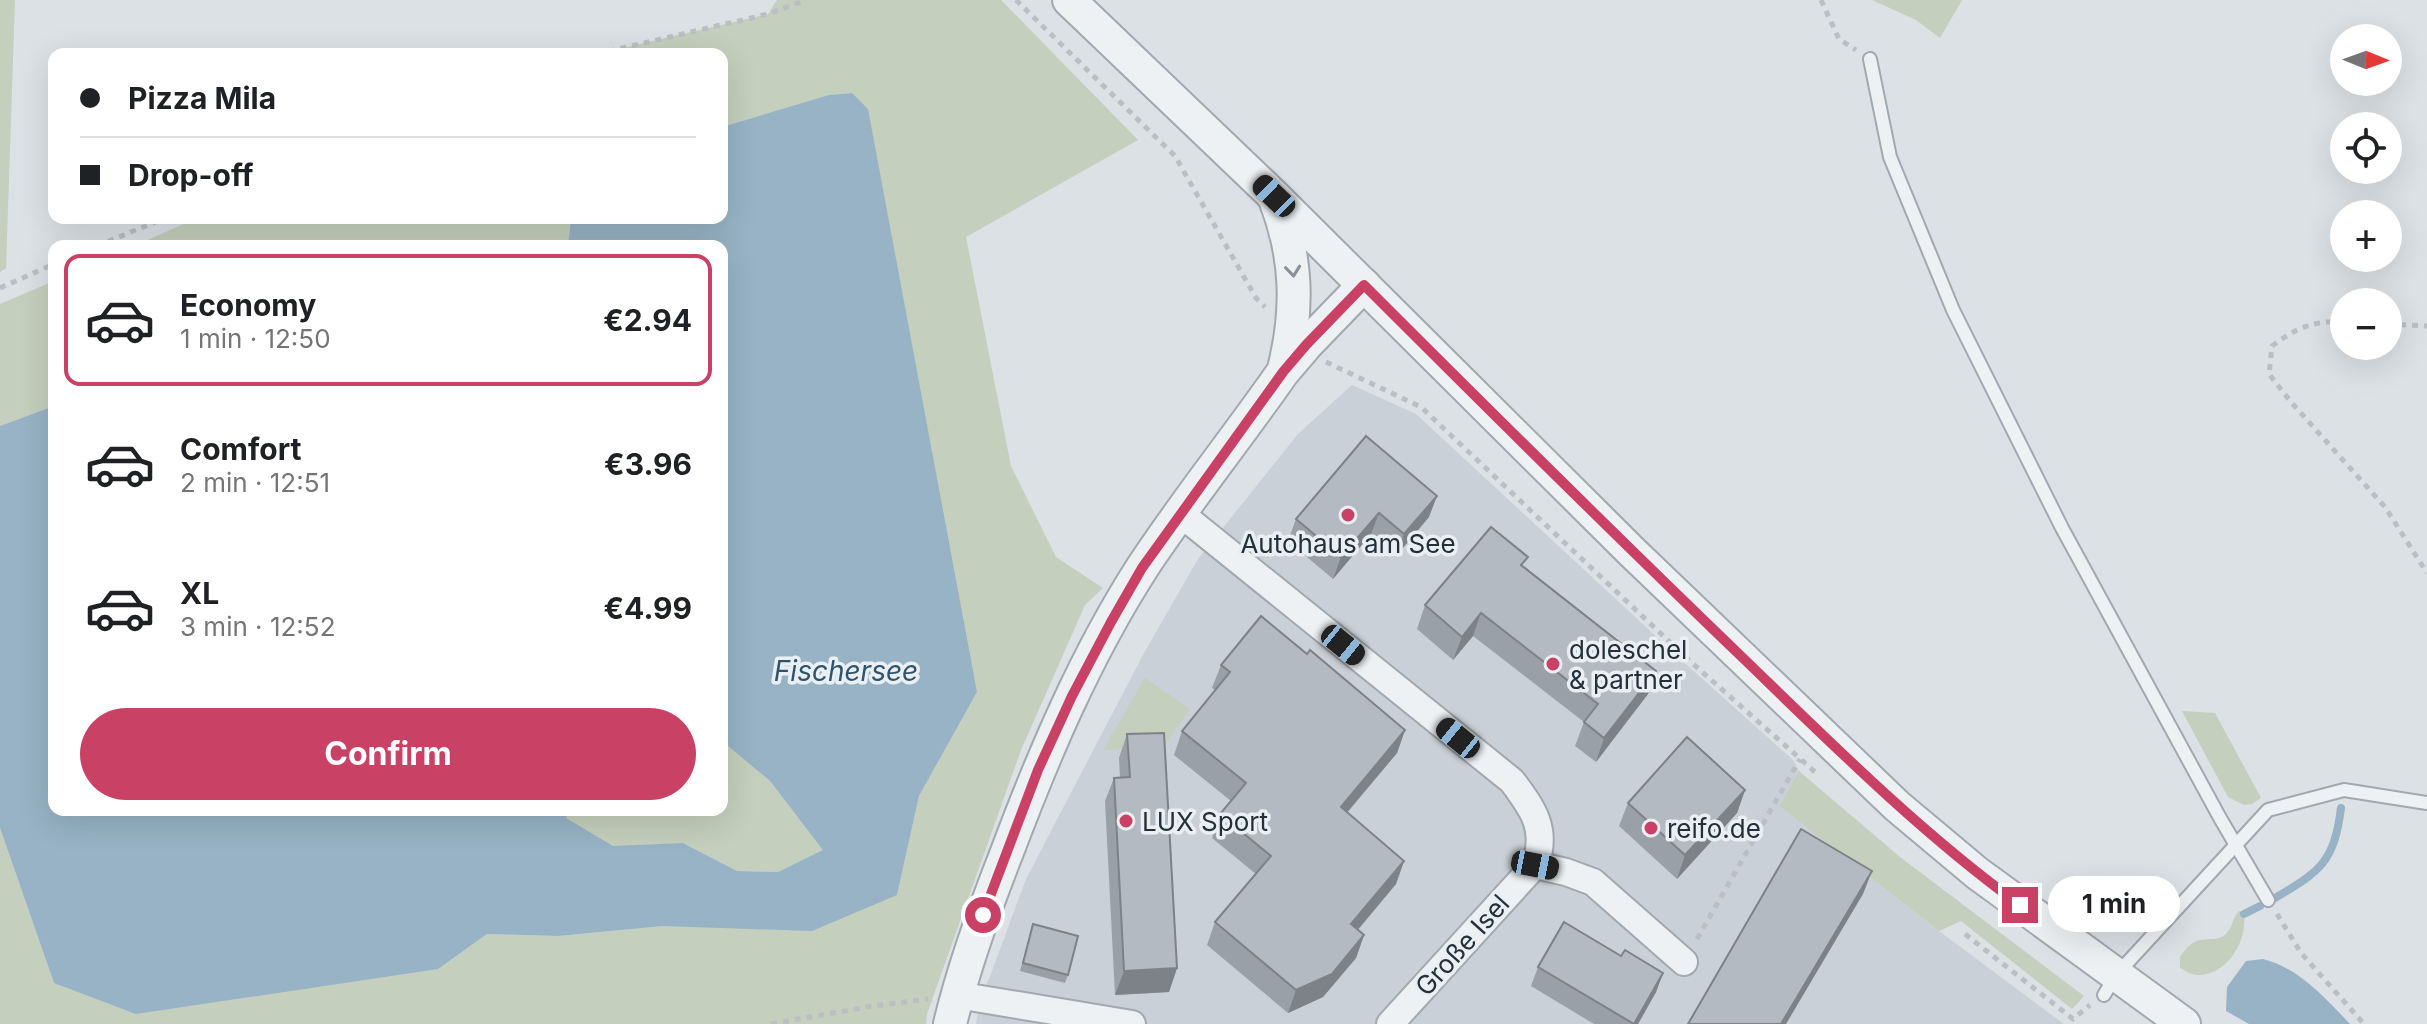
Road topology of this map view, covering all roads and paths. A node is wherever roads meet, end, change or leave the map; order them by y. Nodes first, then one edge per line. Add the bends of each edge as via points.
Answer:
1 (806, 0) edge
2 (1016, 0) edge
3 (1069, 0) edge
4 (1821, 0) edge
5 (623, 48) edge
6 (1870, 59) joint
7 (1274, 196) junction
8 (150, 224) edge
9 (112, 240) edge
10 (48, 267) edge
11 (1364, 285) junction
12 (0, 288) edge
13 (1272, 314) dead end
14 (2330, 321) edge
15 (2402, 325) edge
16 (2427, 326) edge
17 (1283, 372) junction
18 (1181, 514) junction
19 (2427, 573) edge
20 (1800, 759) dead end
21 (2427, 803) edge
22 (2235, 844) junction
23 (1535, 865) junction
24 (2268, 900) joint
25 (1965, 934) dead end
26 (1684, 962) joint
27 (2110, 985) junction
28 (953, 1009) edge
29 (771, 1024) edge
30 (1132, 1024) edge
31 (1390, 1024) edge
32 (2184, 1024) edge
33 (2364, 1024) edge

1 - 5 path
2 - 13 path via 1175,156 1256,298
3 - 7 street
4 - 6 path via 1839,39
6 - 22 lane via 1890,157 1953,310 2062,528
7 - 11 street
7 -> 17 street via 1291,253 1294,286 1293,334
8 - 9 path
10 - 12 path
11 - 17 street
11 - 27 street via 1897,806
14 - 19 path via 2294,329 2272,346 2269,374 2385,507
15 - 16 path
17 - 18 street
18 - 23 street via 1512,781 1539,829
18 - 28 street via 1142,568 1072,696 1038,770
20 - 26 path
21 - 22 lane via 2344,790 2268,810
22 - 24 lane
22 - 27 lane
23 - 26 street via 1593,882
23 - 31 street, Große Isel
24 - 33 path via 2301,953
25 - 27 path via 2073,1019
27 - 32 street
28 - 29 path via 873,1006
28 - 30 street

